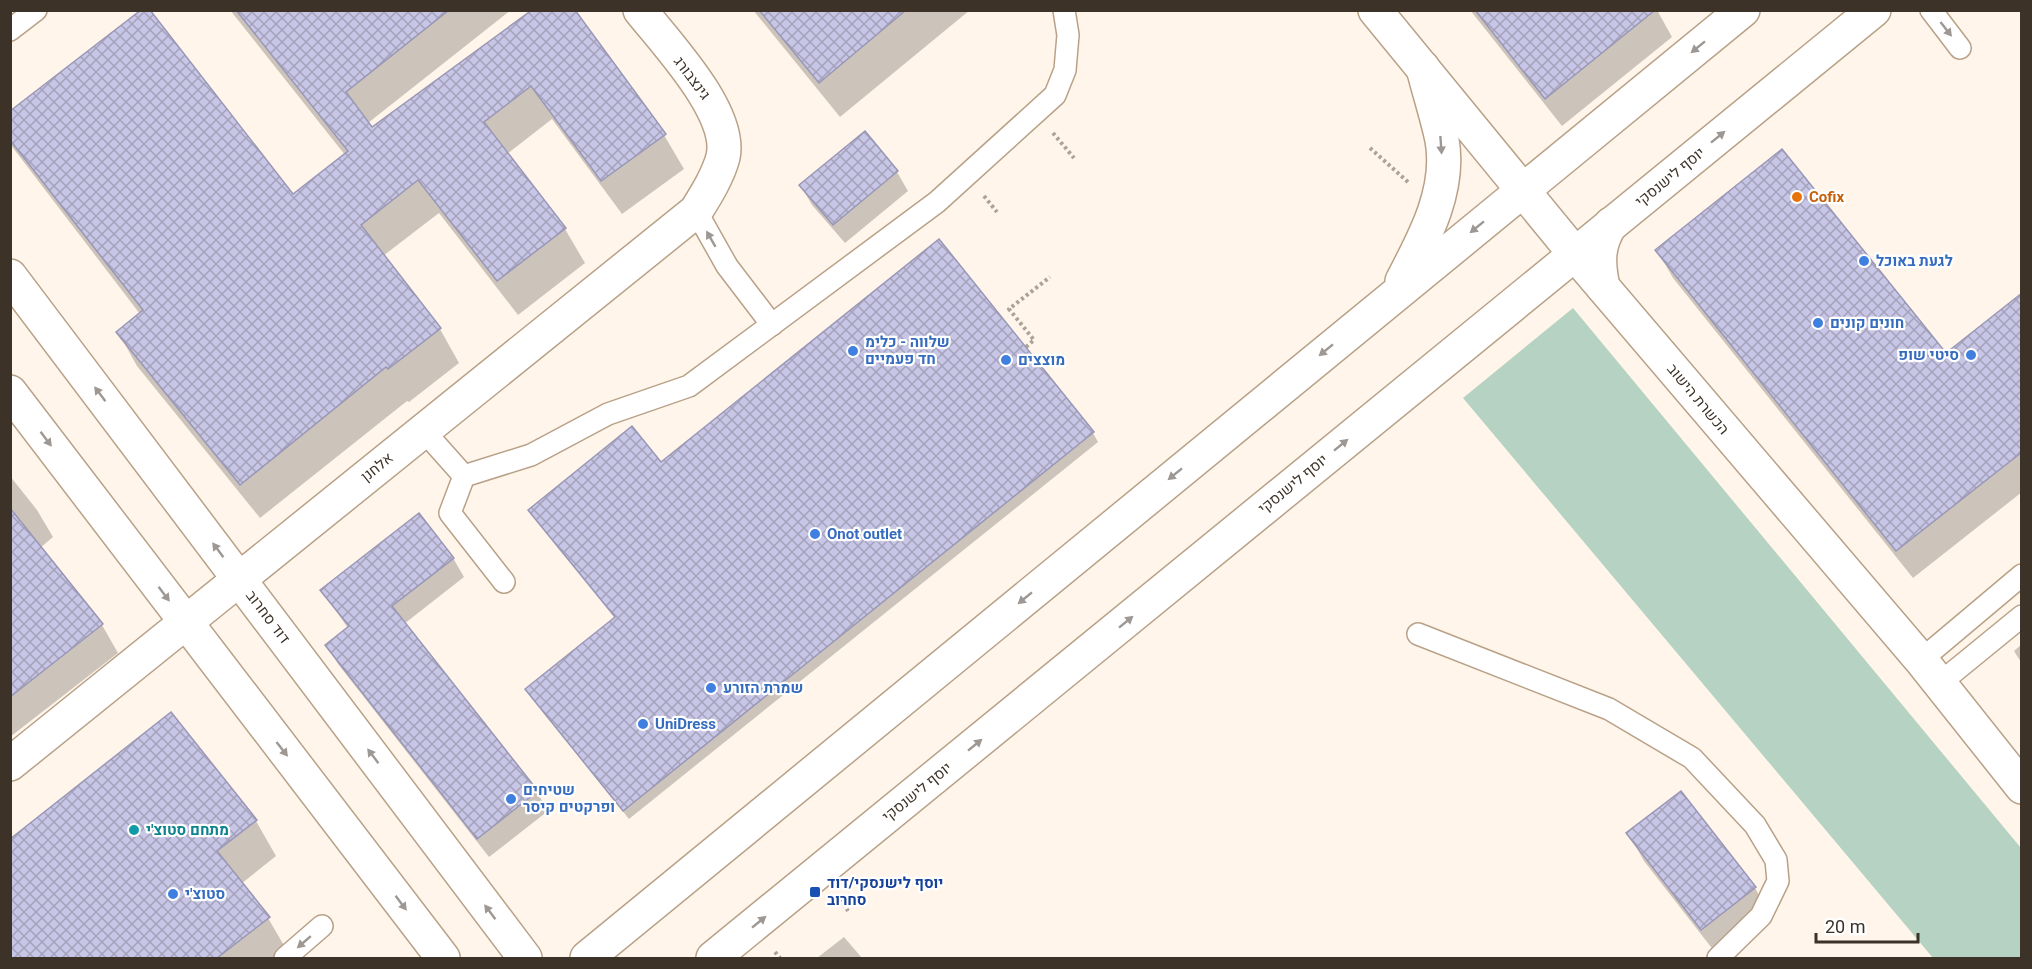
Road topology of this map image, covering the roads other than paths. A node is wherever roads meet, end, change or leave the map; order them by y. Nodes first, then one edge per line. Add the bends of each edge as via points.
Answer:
1 (36, 10) edge
2 (640, 10) edge
3 (1064, 10) edge
4 (1376, 10) edge
5 (1743, 10) edge
6 (1874, 10) edge
7 (1931, 10) edge
8 (10, 30) edge
9 (1960, 48) dead end
10 (1423, 68) junction
11 (723, 156) joint
12 (1523, 191) junction
13 (696, 212) junction
14 (1611, 224) junction
15 (1575, 254) junction
16 (10, 276) edge
17 (1603, 287) junction
18 (1395, 294) junction
19 (772, 324) junction
20 (10, 392) edge
21 (423, 430) junction
22 (464, 476) junction
23 (2022, 575) edge
24 (239, 578) junction
25 (504, 582) dead end
26 (2022, 616) edge
27 (186, 624) junction
28 (1418, 634) dead end
29 (1930, 671) junction
30 (10, 764) edge
31 (2022, 787) edge
32 (322, 926) dead end
33 (285, 958) edge
34 (443, 958) edge
35 (525, 958) edge
36 (587, 958) edge
37 (713, 958) edge
38 (1718, 958) edge

1 - 8 lane
2 - 11 street, גינצבורג via 711,101 721,132
3 - 19 lane via 1066,58 1055,95 937,202
4 - 10 street, הכשרת הישוב
5 -> 12 street
14 -> 6 street, יוסף לישנסקי
7 -> 9 lane
10 - 12 street, הכשרת הישוב
10 -> 18 street via 1442,143 1437,208
11 - 13 street, אלחנן
12 - 15 street, הכשרת הישוב
12 -> 18 street
19 -> 13 lane via 727,266
13 - 21 street, אלחנן
14 - 15 street, יוסף לישנסקי
14 - 17 street via 1599,251
15 - 17 street, הכשרת הישוב
37 -> 15 street, יוסף לישנסקי
24 -> 16 street, דוד סחרוב
17 - 29 street, הכשרת הישוב
18 -> 36 street
19 - 22 lane via 689,386 608,414 531,455
20 -> 27 street
21 - 22 lane
21 - 24 street, אלחנן
22 - 25 lane via 450,513
23 - 29 lane
24 - 27 street, אלחנן
35 -> 24 street, דוד סחרוב
26 - 29 lane
27 - 30 street, אלחנן
27 -> 34 street
28 - 38 lane via 1609,709 1692,758 1755,825 1776,860 1778,881 1761,916
29 - 31 street, הכשרת הישוב
32 -> 33 lane

